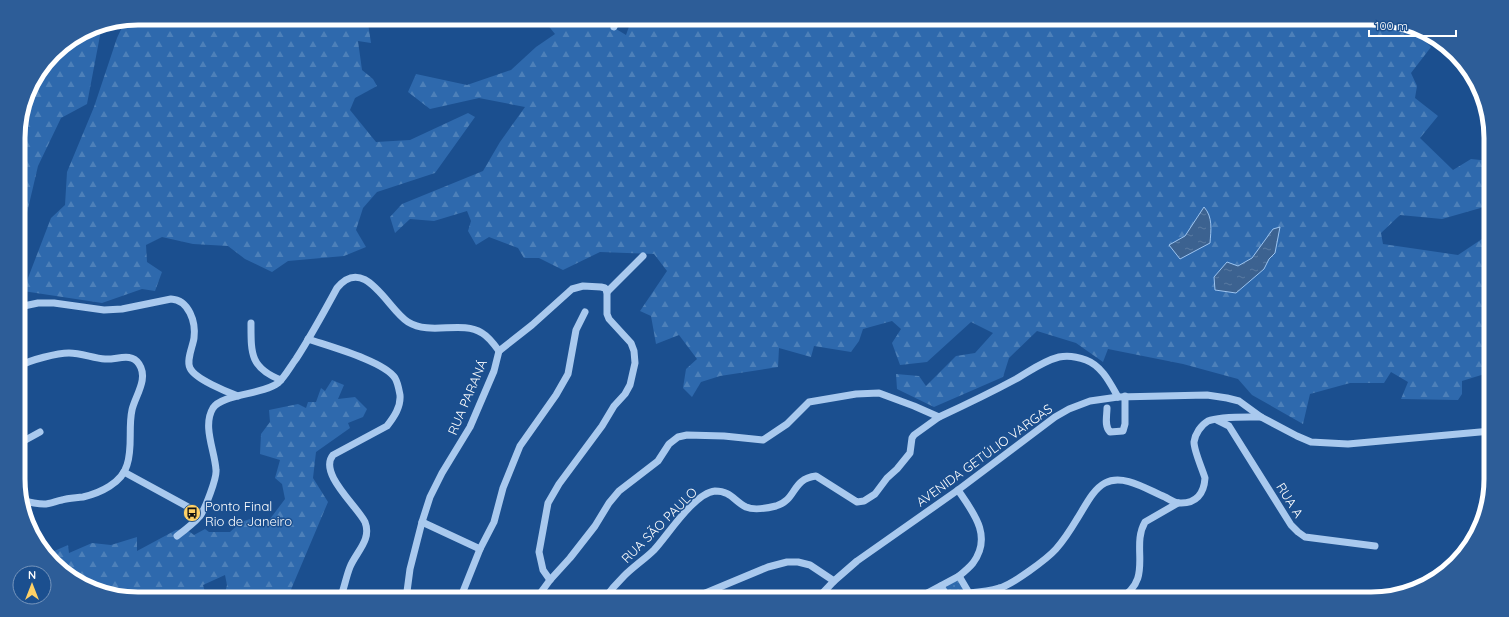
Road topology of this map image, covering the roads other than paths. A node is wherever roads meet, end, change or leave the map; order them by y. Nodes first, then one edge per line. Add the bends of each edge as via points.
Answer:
1 (642, 256) dead end
2 (607, 292) junction
3 (25, 306) edge
4 (585, 312) dead end
5 (251, 323) dead end
6 (308, 339) junction
7 (499, 351) junction
8 (25, 364) edge
9 (281, 380) junction
10 (239, 396) junction
11 (1121, 397) junction
12 (1107, 408) dead end
13 (939, 417) junction
14 (1261, 417) junction
15 (1215, 420) junction
16 (40, 432) dead end
17 (1484, 432) edge
18 (25, 440) edge
19 (124, 472) junction
20 (958, 490) junction
21 (27, 501) edge
22 (1178, 503) junction
23 (201, 514) junction
24 (422, 522) junction
25 (177, 536) dead end
26 (1375, 546) dead end
27 (480, 549) junction
28 (959, 576) junction
29 (550, 580) junction
30 (834, 581) junction
31 (941, 586) junction
32 (342, 592) edge
33 (407, 592) edge
34 (463, 592) edge
35 (541, 592) edge
36 (610, 592) edge
37 (708, 592) edge
38 (824, 592) edge
39 (929, 592) edge
40 (945, 592) edge
41 (968, 592) edge
42 (978, 592) edge
43 (1128, 592) edge

1 - 2 street
2 - 7 street, RUA PARANÁ via 601,287 593,286 572,289
2 - 29 street via 609,319 631,342 633,377 625,394 614,406 548,503 539,557 543,570
3 - 10 street via 54,303 104,310 175,299 189,312 194,328 190,368 217,387
4 - 27 street via 576,330 568,374 520,446 503,488 494,522
5 - 9 street via 251,348 256,362 269,376
6 - 7 street via 337,288 347,280 358,278 371,284 405,321 426,328 473,329 482,333
6 - 9 street
6 - 32 street via 382,367 395,378 400,393 398,408 387,426 339,451 330,459 332,475 366,528 366,539 350,567
7 - 24 street, RUA PARANÁ via 489,384 470,427 436,484
8 - 19 street via 69,353 106,359 127,357 140,365 141,385 132,410 130,452
9 - 10 street via 270,388
10 - 23 street via 216,405 210,417 216,478
11 - 12 street via 1125,424 1123,431 1108,430
11 - 13 street, RUA SÃO PAULO via 1093,364 1074,356 1061,356
11 - 14 street, AVENIDA GETÚLIO VARGAS via 1217,396 1239,401
11 - 20 street, AVENIDA GETÚLIO VARGAS via 1090,401 1069,409
13 - 29 street via 878,393 856,394 809,402 787,424 763,440 739,436 682,435 672,441 658,461 608,502 595,526
13 - 36 street, RUA SÃO PAULO via 914,435 910,453 875,494 864,501 857,502 816,476 801,480 787,500 768,507 746,507 732,495 723,492 714,491 706,494 688,509 656,548
14 - 15 street
14 - 17 street, AVENIDA GETÚLIO VARGAS via 1311,442 1334,444
15 - 22 street via 1202,426 1194,441 1205,478 1202,493 1196,500
15 - 26 street, RUA A via 1229,426 1291,525 1301,535 1314,539
16 - 18 street
19 - 21 street via 110,486 94,494 46,504
19 - 23 street
20 - 28 street via 979,523 981,540 973,563
20 - 30 street, AVENIDA GETÚLIO VARGAS via 857,560
22 - 42 street via 1128,481 1106,482 1092,496 1056,549 1001,588
22 - 43 street via 1145,522 1140,534 1140,573 1133,588
23 - 25 street
24 - 27 street
24 - 33 street, RUA PARANÁ
27 - 34 street
28 - 31 street
28 - 41 street
29 - 35 street
30 - 37 street via 810,565 787,562 768,567
30 - 38 street, AVENIDA GETÚLIO VARGAS
31 - 39 street
31 - 40 street

